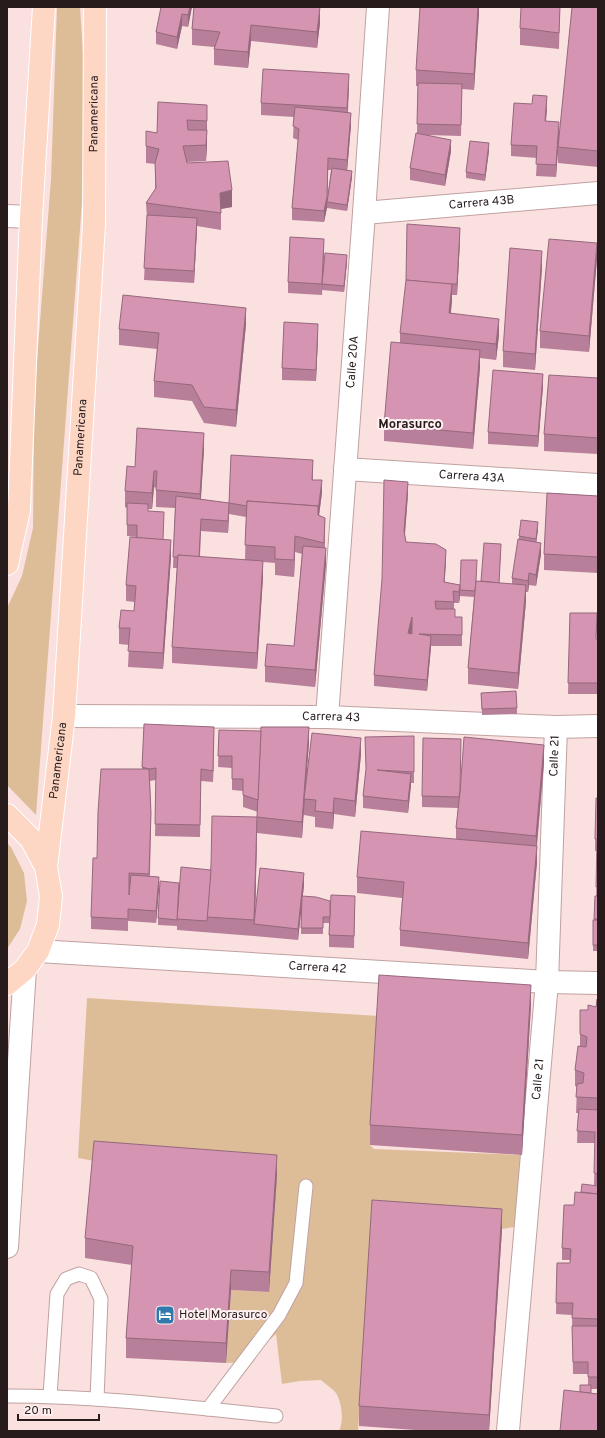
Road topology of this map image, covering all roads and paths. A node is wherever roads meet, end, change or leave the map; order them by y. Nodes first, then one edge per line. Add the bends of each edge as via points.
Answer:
1 (44, 7) edge
2 (95, 7) edge
3 (378, 7) edge
4 (598, 193) edge
5 (364, 213) junction
6 (7, 216) edge
7 (31, 217) junction
8 (345, 468) junction
9 (598, 485) edge
10 (7, 564) edge
11 (64, 716) junction
12 (326, 717) junction
13 (598, 726) edge
14 (556, 727) junction
15 (7, 815) edge
16 (46, 867) junction
17 (32, 960) junction
18 (547, 982) junction
19 (598, 983) edge
20 (7, 984) edge
21 (306, 1186) dead end
22 (7, 1247) edge
23 (7, 1396) edge
24 (50, 1396) junction
25 (97, 1399) junction
26 (208, 1409) junction
27 (276, 1416) dead end
28 (508, 1431) edge

1 - 7 main road
2 - 11 main road, Panamericana via 94,224
3 - 5 street, Calle 20A
4 - 5 street, Carrera 43B
5 - 8 street, Calle 20A
6 - 7 street
7 - 10 main road via 19,510
8 - 9 street, Carrera 43A
8 - 12 street, Calle 20A
11 - 12 street, Carrera 43
11 - 16 main road, Panamericana
12 - 14 street, Carrera 43
13 - 14 street, Carrera 43
14 - 18 street, Calle 21
15 - 16 main road via 32,839
16 - 17 main road via 51,896 48,925
17 - 18 street, Carrera 42
17 - 20 main road
17 - 22 street
18 - 19 street, Carrera 42
18 - 28 street, Calle 21
21 - 26 lane via 296,1283 279,1315
23 - 24 lane
24 - 25 lane
24 - 25 lane via 57,1294 66,1279 79,1274 92,1278 101,1299
25 - 26 lane
26 - 27 lane

